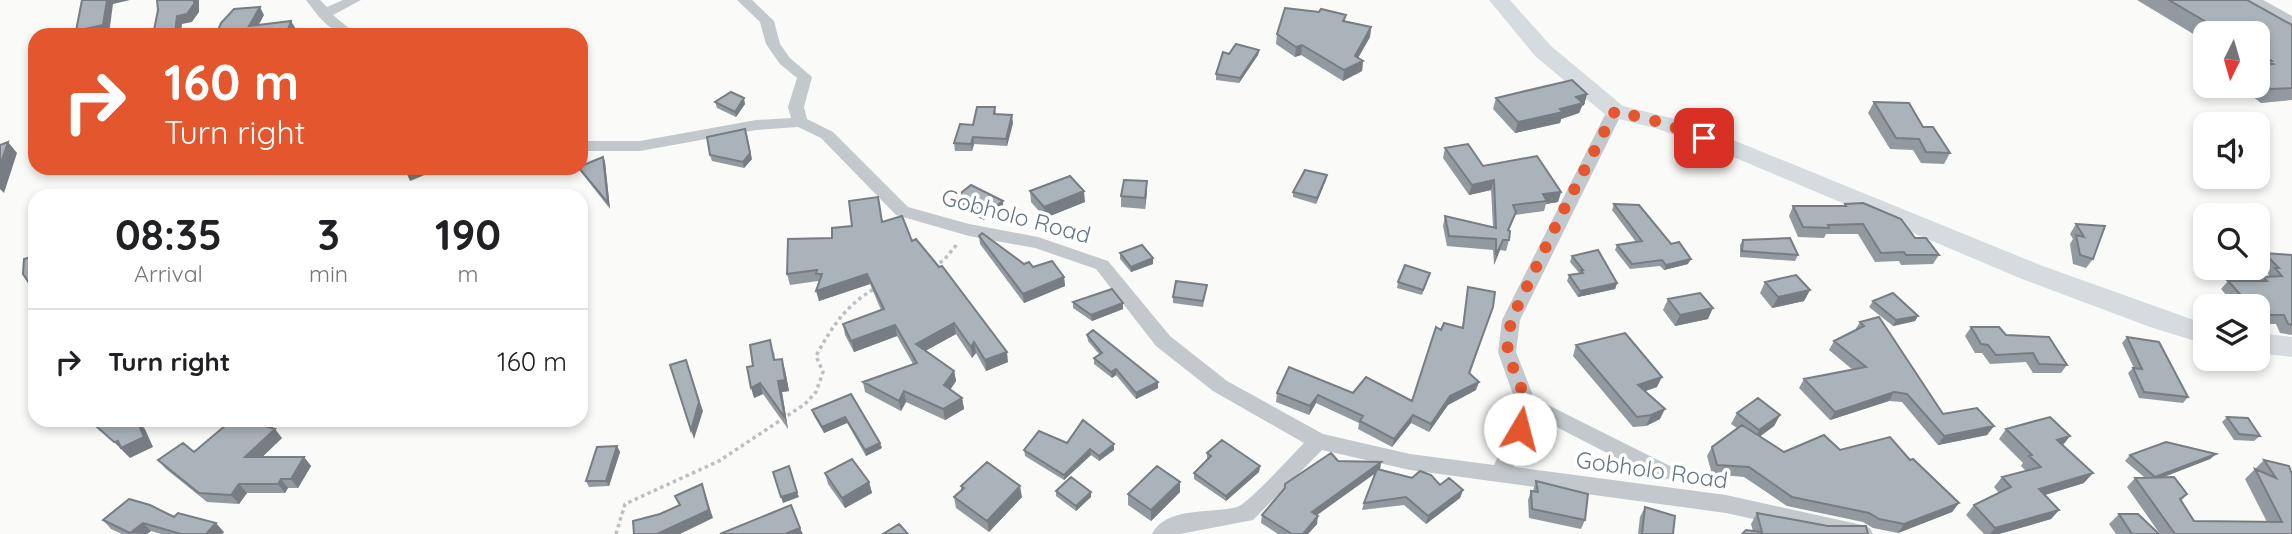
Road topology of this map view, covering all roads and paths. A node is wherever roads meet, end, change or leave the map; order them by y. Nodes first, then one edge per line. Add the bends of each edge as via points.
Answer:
1 (313, 0) edge
2 (354, 0) edge
3 (744, 0) edge
4 (1499, 0) edge
5 (2253, 0) edge
6 (325, 13) junction
7 (2292, 22) edge
8 (342, 28) edge
9 (1615, 111) junction
10 (800, 122) junction
11 (588, 146) edge
12 (969, 230) junction
13 (923, 270) edge
14 (876, 288) edge
15 (2193, 330) edge
16 (2270, 344) edge
17 (2292, 347) edge
18 (1527, 403) junction
19 (1318, 441) junction
20 (1663, 472) dead end
21 (1500, 475) junction
22 (616, 534) edge
23 (1163, 534) edge
24 (1862, 534) edge

1 - 6 street
2 - 6 street
3 - 10 street via 767,22 773,44 785,61 805,78 796,107
4 - 9 street via 1542,51
5 - 7 street
6 - 8 street
9 - 15 street via 1725,145 2031,272
9 - 18 street via 1511,320 1507,352
10 - 11 street via 756,125 640,146
10 - 12 street, Gobholo Road via 827,135 902,211
12 - 13 path via 943,261
12 - 19 street, Gobholo Road via 1038,243 1102,265 1163,341 1220,386
14 - 22 path via 850,303 832,324 817,356 823,372 816,392 805,404 719,461 625,504
16 - 17 street
18 - 20 street
18 - 21 street
19 - 21 street, Gobholo Road via 1410,462
19 - 23 street via 1246,514 1177,525
21 - 24 street, Gobholo Road via 1726,504

